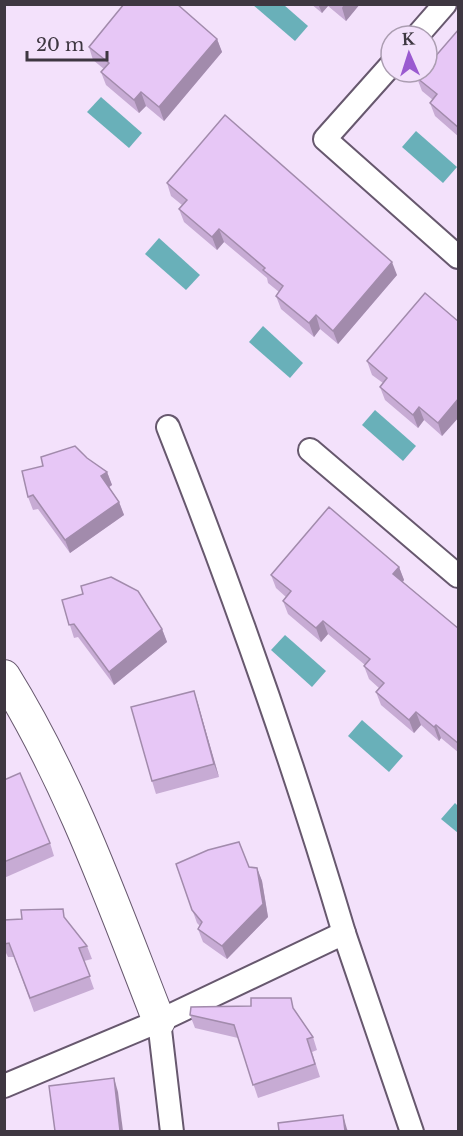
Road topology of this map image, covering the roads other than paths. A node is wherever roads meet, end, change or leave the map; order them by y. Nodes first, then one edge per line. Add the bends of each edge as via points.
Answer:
1 (445, 4) edge
2 (428, 24) edge
3 (379, 78) edge
4 (459, 257) edge
5 (168, 427) dead end
6 (310, 450) dead end
7 (459, 576) edge
8 (4, 676) edge
9 (344, 933) junction
10 (159, 1021) junction
11 (4, 1086) edge
12 (172, 1131) edge
13 (412, 1131) edge

1 - 2 street
3 - 4 street via 325,139
5 - 9 street via 230,583
6 - 7 street
8 - 10 street via 79,819
9 - 10 street
9 - 13 street
10 - 11 street
10 - 12 street

